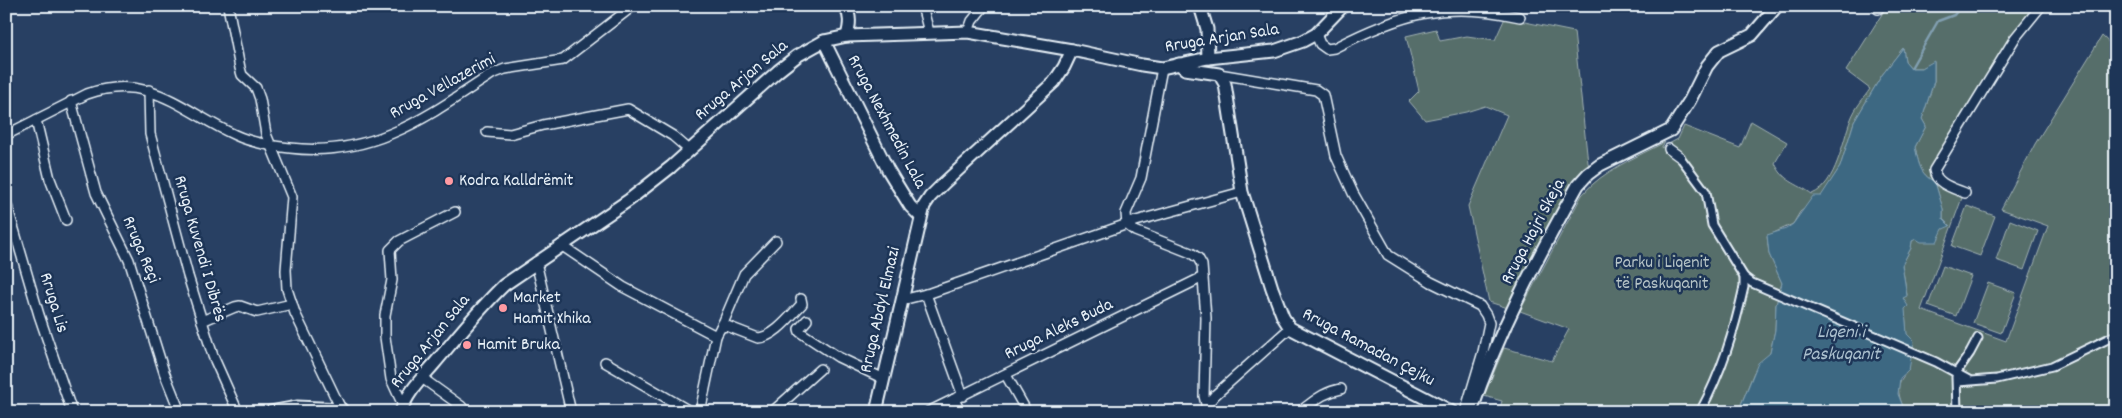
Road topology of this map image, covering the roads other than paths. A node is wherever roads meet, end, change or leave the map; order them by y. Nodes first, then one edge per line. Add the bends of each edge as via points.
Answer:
1 (228, 6) edge
2 (633, 6) edge
3 (922, 6) edge
4 (984, 6) edge
5 (1200, 6) edge
6 (1343, 6) edge
7 (1777, 6) edge
8 (2041, 6) edge
9 (848, 8) edge
10 (1520, 17) dead end
11 (929, 32) junction
12 (968, 32) junction
13 (1316, 34) junction
14 (847, 36) junction
15 (824, 41) junction
16 (1072, 50) junction
17 (1208, 58) junction
18 (1179, 64) junction
19 (1162, 68) junction
20 (1219, 74) junction
21 (149, 90) junction
22 (71, 102) junction
23 (36, 120) junction
24 (488, 132) dead end
25 (6, 135) edge
26 (270, 146) junction
27 (688, 149) junction
28 (1669, 149) dead end
29 (1680, 157) joint
30 (1242, 192) junction
31 (1965, 193) dead end
32 (6, 202) edge
33 (455, 212) dead end
34 (921, 216) junction
35 (66, 220) dead end
36 (1127, 224) junction
37 (776, 241) dead end
38 (562, 245) junction
39 (536, 262) junction
40 (1203, 277) junction
41 (1744, 277) junction
42 (1756, 284) junction
43 (1744, 287) junction
44 (926, 294) junction
45 (801, 299) dead end
46 (902, 300) junction
47 (292, 304) junction
48 (807, 320) dead end
49 (202, 321) junction
50 (721, 327) junction
51 (1290, 328) junction
52 (2116, 335) edge
53 (716, 336) junction
54 (1978, 338) dead end
55 (605, 362) dead end
56 (820, 369) dead end
57 (1955, 372) junction
58 (1006, 374) junction
59 (422, 378) junction
60 (884, 380) junction
61 (1969, 380) junction
62 (1958, 382) junction
63 (1341, 389) dead end
64 (959, 397) junction
65 (402, 408) edge
66 (1207, 409) edge
67 (286, 410) edge
68 (342, 410) edge
69 (72, 412) edge
70 (180, 412) edge
71 (238, 412) edge
72 (270, 412) edge
73 (466, 412) edge
74 (571, 412) edge
75 (691, 412) edge
76 (700, 412) edge
77 (772, 412) edge
78 (876, 412) edge
79 (928, 412) edge
80 (960, 412) edge
81 (1026, 412) edge
82 (1299, 412) edge
83 (1452, 412) edge
84 (1465, 412) edge
85 (1471, 412) edge
86 (1700, 412) edge
87 (1957, 412) edge

1 - 26 street via 242,76 256,88
2 - 26 street, Rruga Vellazerimi via 563,60 492,74 423,119 388,136 323,151
3 - 11 street
4 - 12 street
5 - 17 street via 1207,30
6 - 13 street, Rruga Arjan Sala
7 - 85 street, Rruga Hajri Skeja via 1752,35 1719,51 1706,66 1671,130 1600,165 1578,185 1509,316
8 - 31 street via 2015,38 1934,170 1939,182
9 - 14 street via 850,23
10 - 13 street via 1487,9 1437,9 1378,26 1328,49 1320,44
11 - 12 street, Rruga Arjan Sala
11 - 14 street, Rruga Arjan Sala
12 - 16 street, Rruga Arjan Sala
13 - 17 street, Rruga Arjan Sala via 1274,51
14 - 15 street, Rruga Arjan Sala
15 - 27 street, Rruga Arjan Sala via 797,56
15 - 34 street, Rruga Nexhmedin Lala via 892,177 910,206
16 - 19 street, Rruga Arjan Sala
16 - 34 street, Rruga Abdyl Elmazi via 1054,82 930,197
17 - 18 street, Rruga Arjan Sala
18 - 19 street, Rruga Arjan Sala
18 - 20 street via 1185,69
19 - 36 street via 1143,169 1126,213
20 - 30 street, Rruga Ramadan Çejku via 1225,84
20 - 84 street via 1316,90 1323,95 1336,156 1388,255 1431,282 1480,306 1489,323
21 - 22 street, Rruga Vellazerimi via 101,90
21 - 26 street, Rruga Vellazerimi via 237,136
21 - 49 street, Rruga Kuvendi I Dibrës via 150,134
22 - 23 street, Rruga Vellazerimi
22 - 70 street, Rruga Reçi via 96,193 129,260
23 - 25 street, Rruga Vellazerimi
23 - 35 street via 50,179
24 - 27 street via 510,134 628,109
26 - 47 street via 292,197 286,270
27 - 38 street, Rruga Arjan Sala via 629,200
28 - 29 street
29 - 41 street via 1706,192 1712,225
30 - 36 street
30 - 51 street, Rruga Ramadan Çejku via 1272,288
32 - 69 street, Rruga Lis
33 - 65 street via 399,241 390,250 392,280 385,315 385,337 391,380
34 - 46 street, Rruga Abdyl Elmazi
36 - 40 street via 1135,231 1191,253 1202,265
36 - 44 street
37 - 50 street via 744,274
38 - 39 street, Rruga Arjan Sala
38 - 53 street via 623,287
39 - 59 street, Rruga Arjan Sala via 504,284 486,302
39 - 74 street
40 - 58 street, Rruga Aleks Buda
40 - 66 street via 1206,325 1204,396
41 - 42 street
41 - 43 street
42 - 43 street
42 - 57 street
43 - 86 street via 1728,351
44 - 46 street
44 - 64 street
45 - 50 street via 802,304 763,338
46 - 60 street, Rruga Abdyl Elmazi
47 - 49 street via 257,312 240,306
47 - 68 street
48 - 60 street via 800,332 838,357
49 - 71 street, Rruga Kuvendi I Dibrës via 222,380
50 - 53 street
51 - 66 street via 1215,395
51 - 83 street, Rruga Ramadan Çejku
52 - 61 street via 2052,366 1997,379
53 - 76 street
54 - 57 street
55 - 75 street
56 - 77 street
57 - 61 street
57 - 62 street
58 - 64 street, Rruga Aleks Buda
58 - 81 street
59 - 65 street, Rruga Arjan Sala
59 - 73 street
60 - 78 street, Rruga Abdyl Elmazi
61 - 62 street
62 - 87 street
63 - 82 street via 1315,398
64 - 79 street, Rruga Aleks Buda
64 - 80 street
67 - 68 street
67 - 72 street

